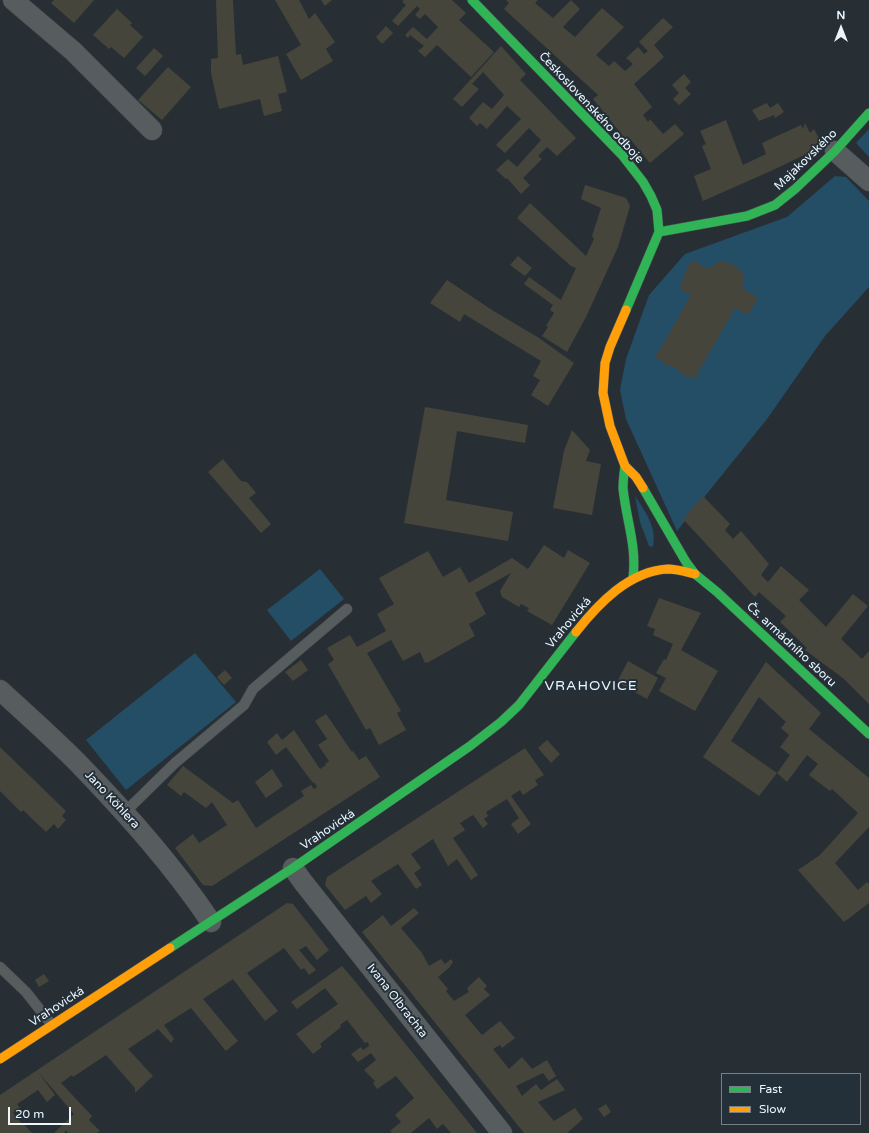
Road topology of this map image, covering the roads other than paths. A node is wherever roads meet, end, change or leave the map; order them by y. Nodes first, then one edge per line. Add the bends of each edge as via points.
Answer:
1 (13, 0) edge
2 (472, 0) edge
3 (869, 113) edge
4 (152, 130) dead end
5 (835, 151) junction
6 (869, 181) edge
7 (659, 232) junction
8 (625, 466) junction
9 (695, 574) junction
10 (633, 578) junction
11 (347, 608) dead end
12 (0, 690) edge
13 (869, 734) edge
14 (124, 813) junction
15 (294, 868) junction
16 (211, 922) junction
17 (0, 967) edge
18 (52, 1025) junction
19 (0, 1059) edge
20 (502, 1133) edge

1 - 4 street via 73,51
2 - 7 street, Československého odboje via 634,169 644,182 657,210
3 - 5 street, Majakovského
5 - 6 street
5 - 7 street, Majakovského via 795,189 775,205 762,211 719,222
7 - 8 street, Československého odboje via 605,363 603,393 606,410
8 - 9 street, Československého odboje via 636,478
8 - 10 street via 623,486 634,549
9 - 10 street, Vrahovická via 661,570
9 - 13 street, Čs. armádního sboru
10 - 15 street, Vrahovická via 602,603 519,705 495,727
11 - 14 lane via 253,689 244,705 175,763
12 - 14 street, Jano Köhlera via 77,762
14 - 16 street, Jano Köhlera via 176,873
15 - 16 street, Vrahovická
15 - 20 street, Ivana Olbrachta
16 - 18 street, Vrahovická
17 - 18 lane via 26,992
18 - 19 street, Vrahovická

